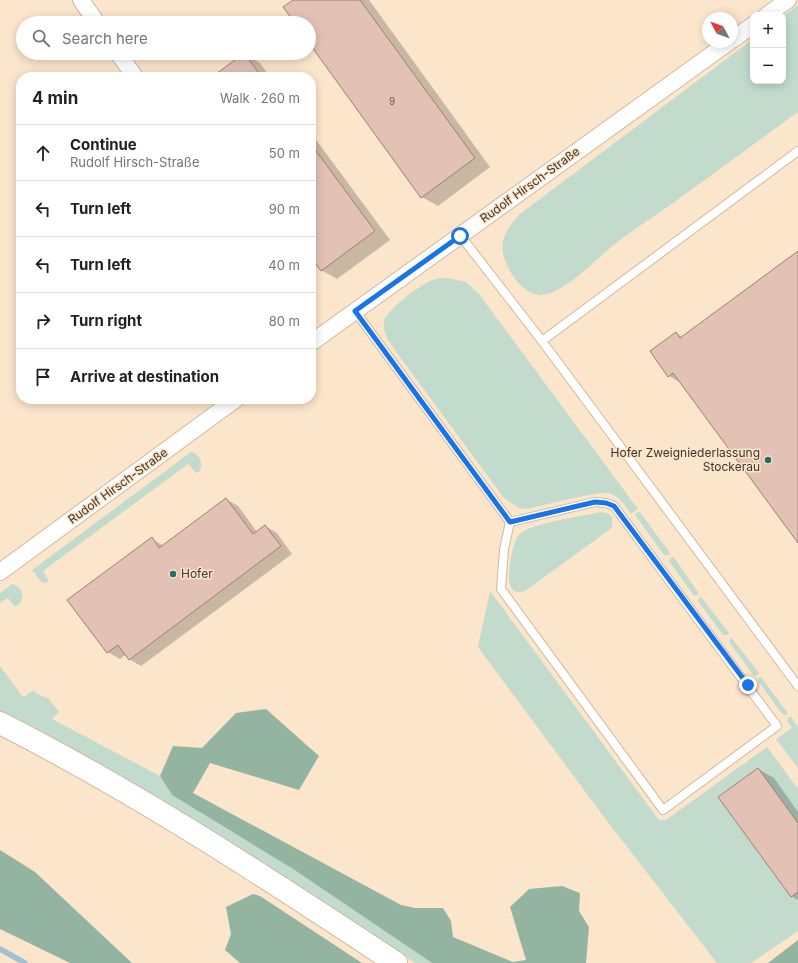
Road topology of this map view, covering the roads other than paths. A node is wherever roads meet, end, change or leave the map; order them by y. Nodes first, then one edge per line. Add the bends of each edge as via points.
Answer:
1 (81, 0) edge
2 (788, 0) edge
3 (771, 12) edge
4 (92, 16) edge
5 (750, 27) edge
6 (738, 36) edge
7 (721, 48) edge
8 (123, 60) edge
9 (131, 72) edge
10 (798, 151) edge
11 (460, 236) junction
12 (355, 311) junction
13 (316, 337) edge
14 (542, 340) junction
15 (229, 404) edge
16 (510, 522) junction
17 (0, 572) edge
18 (798, 686) edge
19 (0, 723) edge
20 (396, 963) edge

1 - 4 street
2 - 3 street
5 - 6 street
7 - 11 street, Rudolf Hirsch-Straße
8 - 9 street
10 - 14 lane
11 - 12 street, Rudolf Hirsch-Straße
11 - 14 lane
12 - 13 street, Rudolf Hirsch-Straße
12 - 16 lane
14 - 18 lane
15 - 17 street, Rudolf Hirsch-Straße
16 - 16 lane via 595,502 614,506 777,726 663,810 501,589 506,534
19 - 20 main road via 186,827

